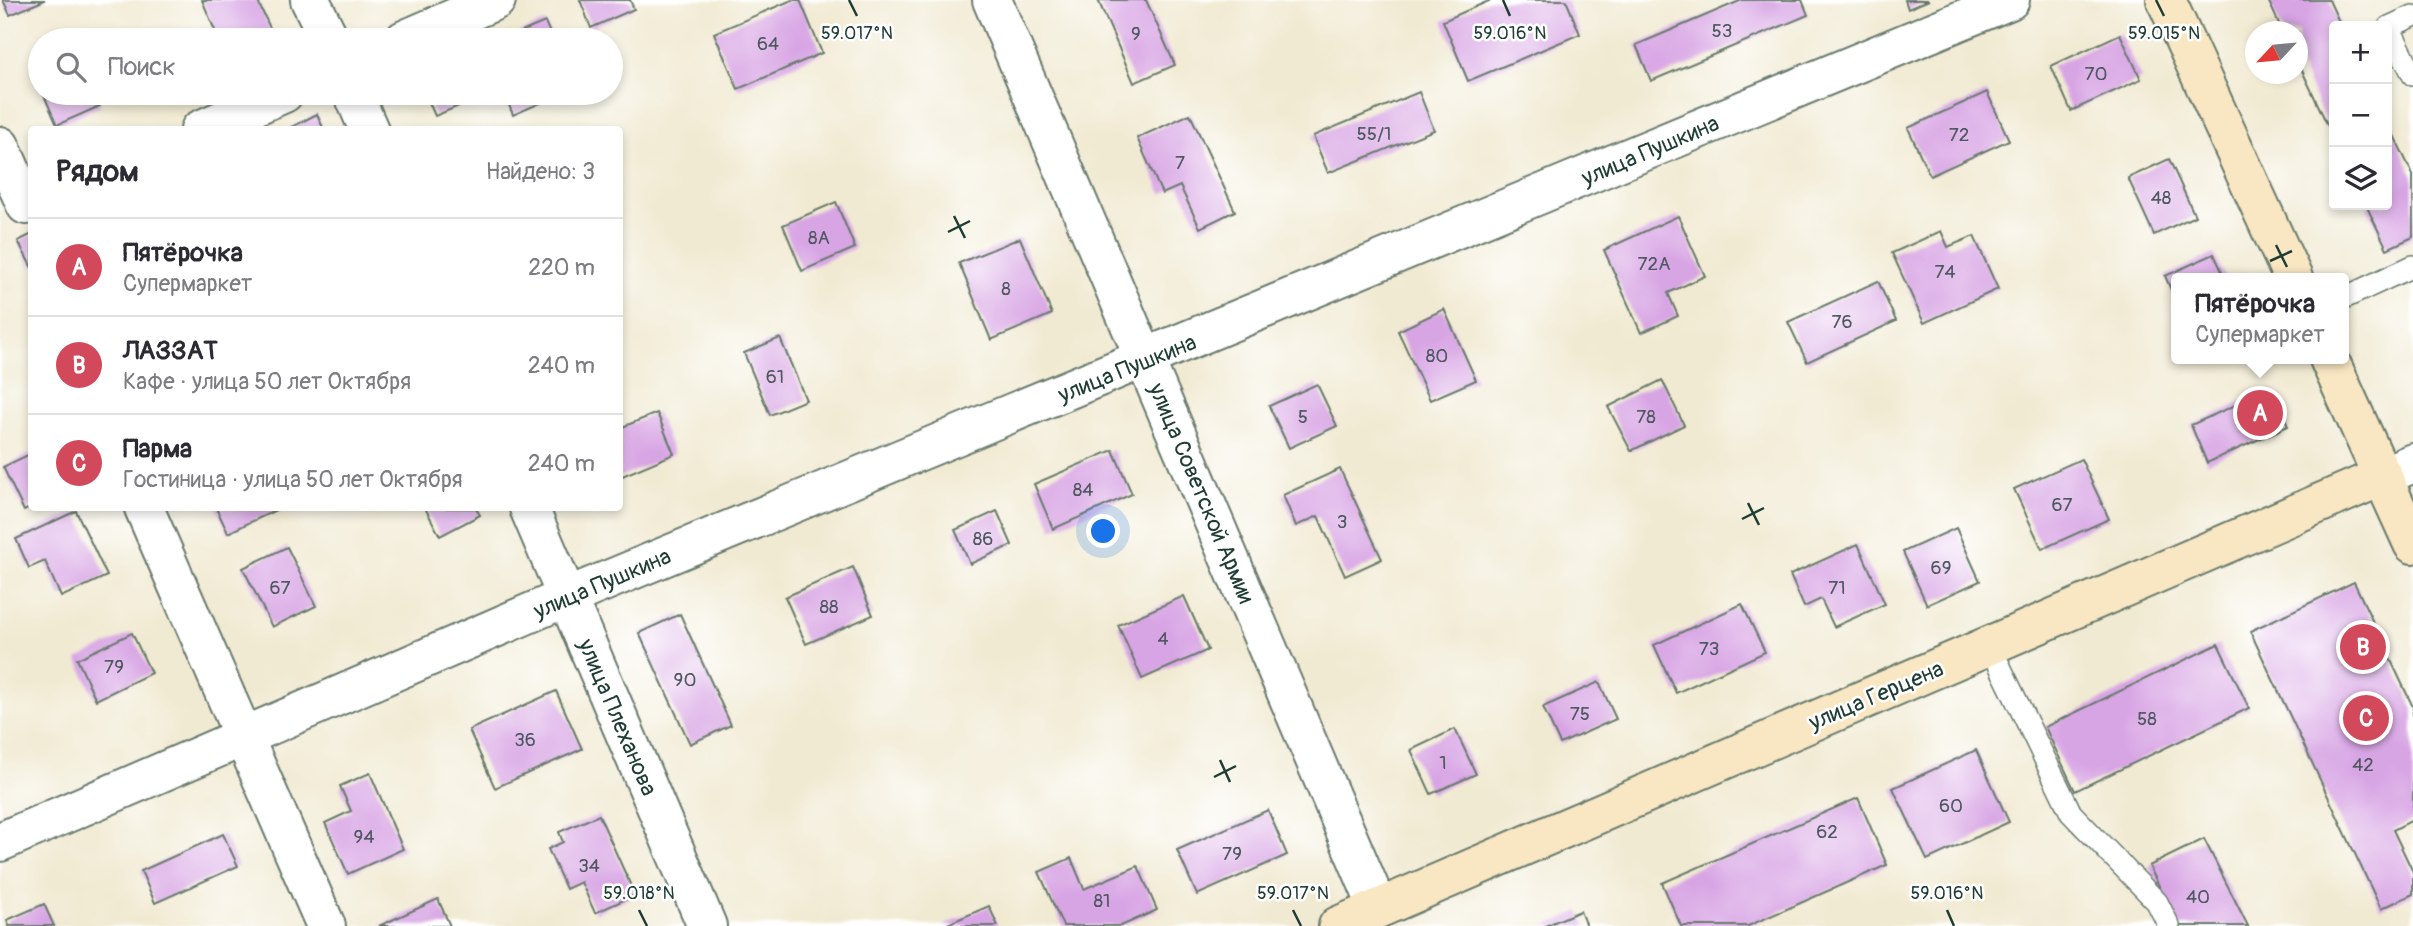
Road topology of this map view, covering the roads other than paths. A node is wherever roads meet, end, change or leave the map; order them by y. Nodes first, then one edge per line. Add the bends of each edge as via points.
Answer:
1 (310, 0) edge
2 (496, 0) edge
3 (992, 0) edge
4 (2010, 0) edge
5 (2166, 0) edge
6 (2413, 16) edge
7 (324, 28) edge
8 (432, 28) edge
9 (2413, 75) edge
10 (257, 105) edge
11 (358, 105) edge
12 (209, 126) edge
13 (367, 126) edge
14 (0, 146) edge
15 (19, 208) edge
16 (2413, 266) edge
17 (2290, 273) edge
18 (2349, 296) edge
19 (1146, 360) junction
20 (2332, 364) edge
21 (2398, 469) edge
22 (145, 511) edge
23 (530, 511) edge
24 (2413, 544) edge
25 (568, 597) junction
26 (1990, 646) junction
27 (244, 737) junction
28 (0, 842) edge
29 (1378, 908) junction
30 (326, 926) edge
31 (707, 926) edge
32 (1338, 926) edge
33 (2169, 926) edge

1 - 7 street
2 - 8 street
3 - 19 street, улица Советской Армии
4 - 19 street, улица Пушкина
5 - 17 street
6 - 9 lane via 2389,27
10 - 12 street
11 - 13 street
14 - 15 street
16 - 18 lane
19 - 25 street, улица Пушкина
19 - 29 street, улица Советской Армии
20 - 21 street
21 - 24 street
21 - 26 street, улица Герцена
22 - 27 street
23 - 25 street, улица Плеханова
25 - 27 street, улица Пушкина
25 - 31 street, улица Плеханова
26 - 29 street, улица Герцена
26 - 33 lane via 2071,813 2157,902
27 - 28 street, улица Пушкина
27 - 30 street
29 - 32 street, улица Герцена

